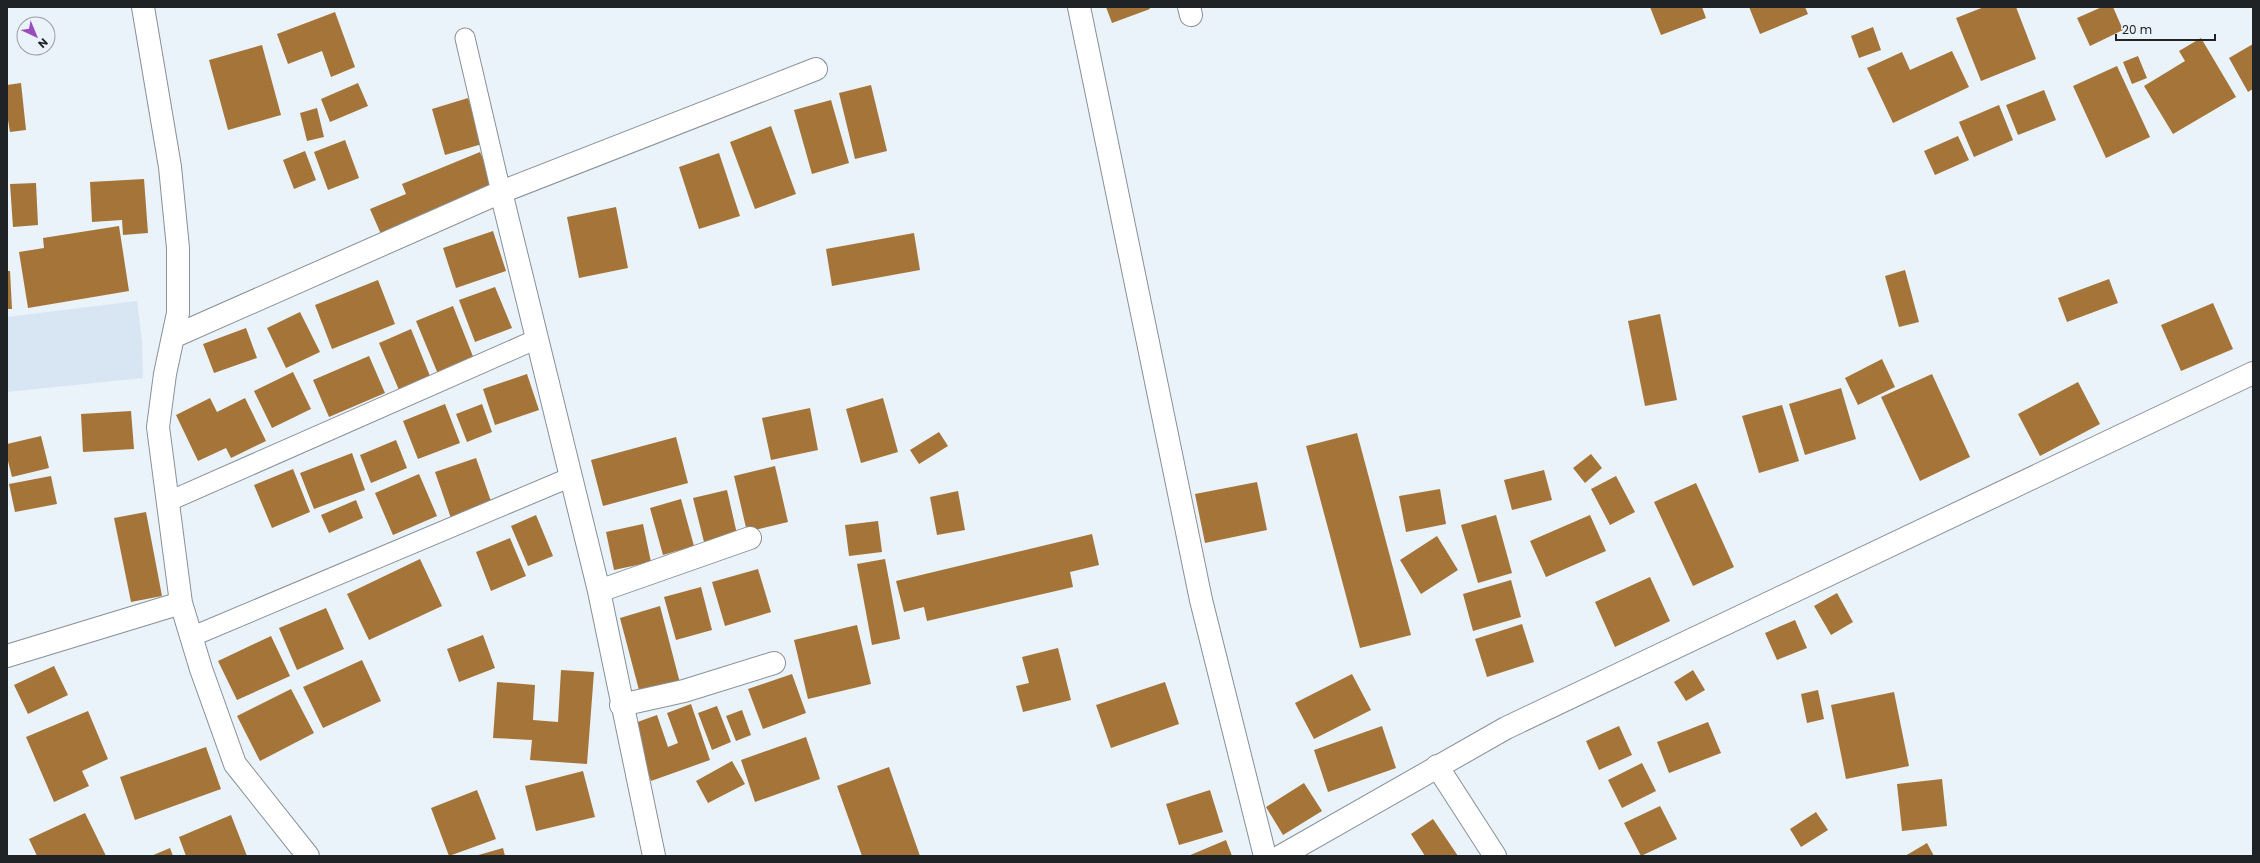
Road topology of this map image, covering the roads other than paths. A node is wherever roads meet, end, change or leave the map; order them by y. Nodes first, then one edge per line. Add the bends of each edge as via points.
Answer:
1 (143, 7) edge
2 (1079, 7) edge
3 (465, 38) dead end
4 (816, 69) dead end
5 (501, 192) junction
6 (174, 336) junction
7 (537, 339) junction
8 (2253, 372) edge
9 (571, 477) junction
10 (167, 502) junction
11 (750, 538) dead end
12 (599, 591) junction
13 (181, 603) junction
14 (191, 637) junction
15 (7, 656) edge
16 (774, 663) dead end
17 (621, 706) junction
18 (1437, 766) junction
19 (308, 856) edge
20 (654, 856) edge
21 (1265, 856) edge
22 (1281, 856) edge
23 (1494, 856) edge

1 - 6 street via 170,167 178,313
2 - 21 street via 1201,600
3 - 5 lane
4 - 5 street
5 - 6 street
5 - 7 street
6 - 10 street via 165,374 158,427
7 - 9 street
7 - 10 lane
8 - 18 street via 1506,728
9 - 12 street
9 - 14 lane
10 - 13 street
11 - 12 street
12 - 17 street
13 - 14 street
13 - 15 street
14 - 19 street via 235,764
16 - 17 street via 684,691
17 - 20 street
18 - 22 street
18 - 23 street

